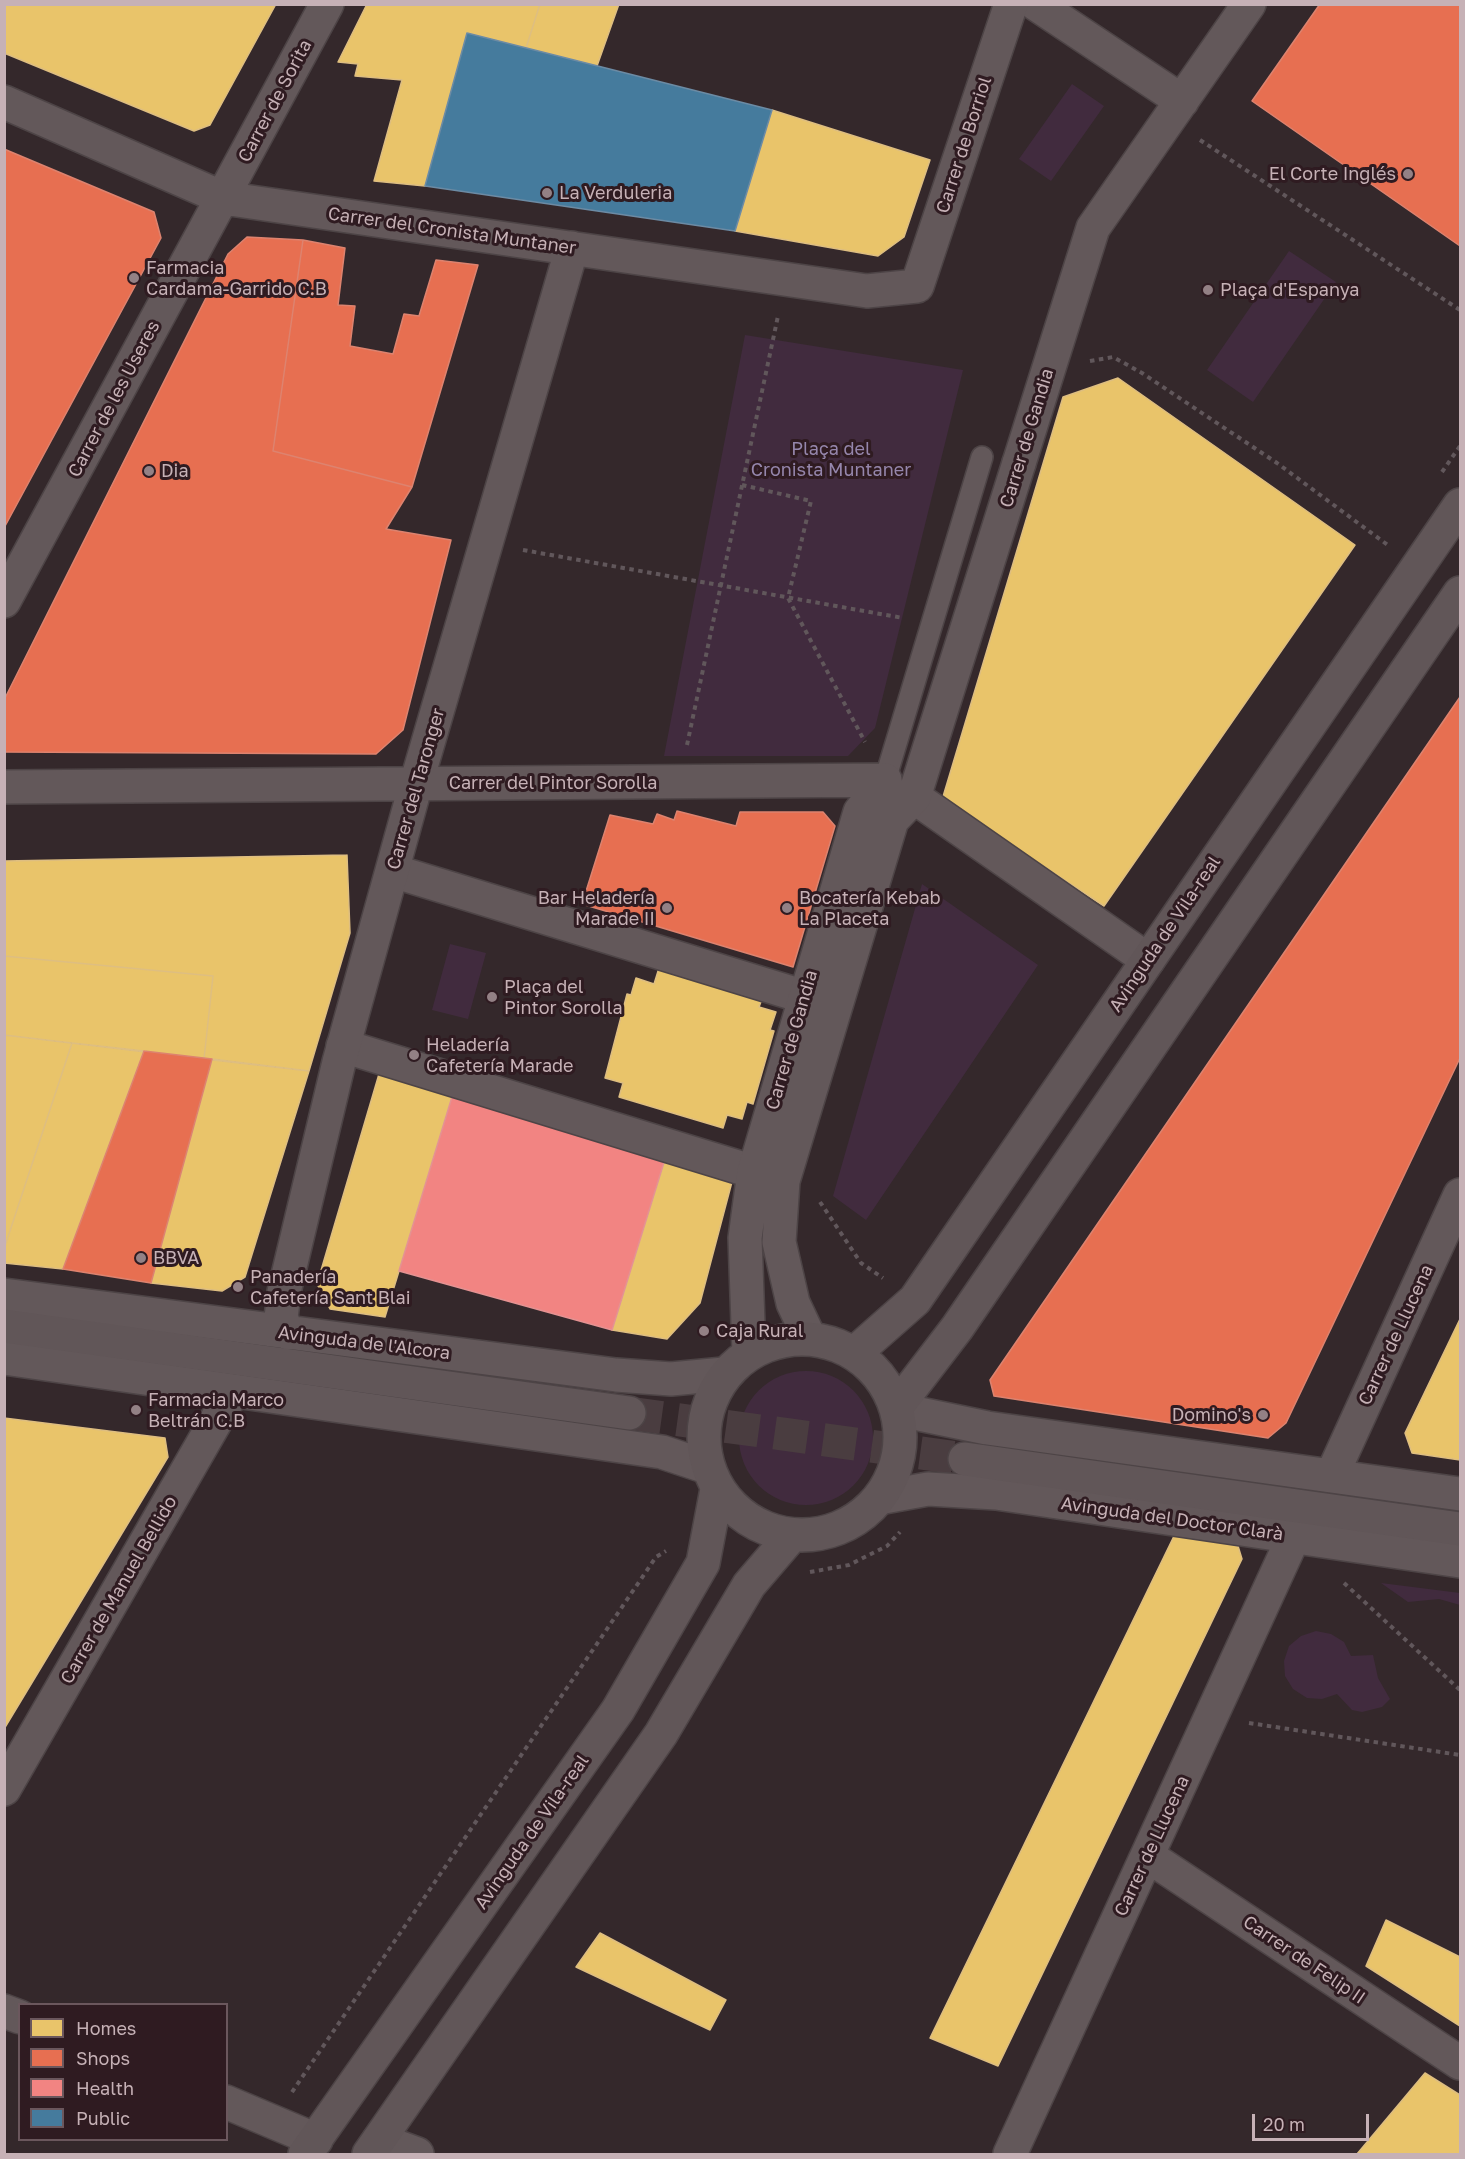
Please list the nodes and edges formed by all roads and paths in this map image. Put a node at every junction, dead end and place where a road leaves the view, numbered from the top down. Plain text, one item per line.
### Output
1 (327, 4) edge
2 (1011, 4) edge
3 (1036, 4) edge
4 (1249, 4) edge
5 (4, 102) edge
6 (1175, 110) junction
7 (223, 198) junction
8 (572, 248) junction
9 (786, 280) junction
10 (917, 286) joint
11 (1461, 310) edge
12 (1049, 367) junction
13 (1461, 446) edge
14 (982, 457) dead end
15 (1441, 473) dead end
16 (742, 485) junction
17 (1461, 505) edge
18 (1395, 538) dead end
19 (487, 543) junction
20 (721, 585) junction
21 (1461, 593) edge
22 (788, 598) junction
23 (4, 601) edge
24 (911, 619) dead end
25 (885, 780) junction
26 (679, 782) junction
27 (416, 784) junction
28 (4, 787) edge
29 (914, 797) junction
30 (892, 820) junction
31 (393, 871) junction
32 (1148, 960) junction
33 (805, 997) junction
34 (343, 1046) junction
35 (768, 1176) junction
36 (1461, 1195) edge
37 (4, 1295) edge
38 (915, 1299) junction
39 (4, 1326) edge
40 (288, 1334) junction
41 (809, 1337) junction
42 (856, 1352) junction
43 (748, 1353) junction
44 (4, 1358) edge
45 (724, 1374) junction
46 (233, 1391) junction
47 (899, 1408) junction
48 (630, 1413) tunnel mouth
49 (965, 1459) tunnel mouth
50 (1332, 1475) junction
51 (712, 1478) junction
52 (1461, 1494) edge
53 (884, 1497) junction
54 (1461, 1529) edge
55 (791, 1536) junction
56 (1294, 1536) junction
57 (1461, 1561) edge
58 (1339, 1578) dead end
59 (1461, 1690) edge
60 (1245, 1722) dead end
61 (1461, 1755) edge
62 (4, 1789) edge
63 (1148, 1856) junction
64 (1461, 2063) edge
65 (228, 2104) edge
66 (310, 2147) edge
67 (374, 2147) edge
68 (417, 2154) edge
69 (1010, 2154) edge

1 - 7 street, Carrer de Sorita
2 - 10 street, Carrer de Borriol
3 - 6 street
4 - 6 street, Carrer de Gandia
5 - 7 street, Carrer del Cronista Muntaner
6 - 11 path
6 - 12 street, Carrer de Gandia
7 - 8 street, Carrer del Cronista Muntaner
7 - 23 street, Carrer de les Useres
8 - 9 street, Carrer del Cronista Muntaner
8 - 19 street, Carrer del Taronger
9 - 10 street, Carrer del Cronista Muntaner
9 - 16 path
12 - 18 path
12 - 29 street, Carrer de Gandia
13 - 15 path
14 - 25 lane
16 - 20 path
16 - 22 path
17 - 32 main road, Avinguda de Vila-real
19 - 20 path
19 - 27 street, Carrer del Taronger
20 - 22 path
20 - 26 path
21 - 47 main road
22 - 24 path
22 - 25 path
25 - 26 street, Carrer del Pintor Sorolla
25 - 30 street, Carrer de Gandia
25 - 33 street, Carrer de Gandia
26 - 27 street, Carrer del Pintor Sorolla
27 - 28 street, Carrer del Pintor Sorolla
27 - 31 street, Carrer del Taronger
29 - 30 street, Carrer de Gandia
29 - 32 street
30 - 35 street, Carrer de Gandia
31 - 33 street
31 - 34 street, Carrer del Taronger
32 - 38 main road, Avinguda de Vila-real
33 - 35 street, Carrer de Gandia
34 - 35 street
34 - 40 street, Carrer del Taronger
35 - 38 path
35 - 41 street, Carrer de Gandia
35 - 43 street, Carrer de Gandia
36 - 50 street, Carrer de Llucena
37 - 40 street, Avinguda de l'Alcora
38 - 42 main road, Avinguda de Vila-real
39 - 48 main road, Avinguda de l'Alcora
40 - 45 street, Avinguda de l'Alcora
41 - 42 main road
41 - 43 main road
42 - 47 main road
43 - 45 main road
44 - 46 street
45 - 51 main road
46 - 51 street
46 - 62 street, Carrer de Manuel Bellido
47 - 50 street
47 - 53 main road
49 - 54 main road, Avinguda del Doctor Clarà
50 - 52 street
51 - 55 main road
51 - 66 main road, Avinguda de Vila-real
53 - 55 main road
53 - 56 street, Avinguda del Doctor Clarà
55 - 67 main road
56 - 57 street, Avinguda del Doctor Clarà
56 - 63 street, Carrer de Llucena
58 - 59 path
60 - 61 path
63 - 64 street, Carrer de Felip II
63 - 69 street, Carrer de Llucena
65 - 66 street
67 - 68 street

